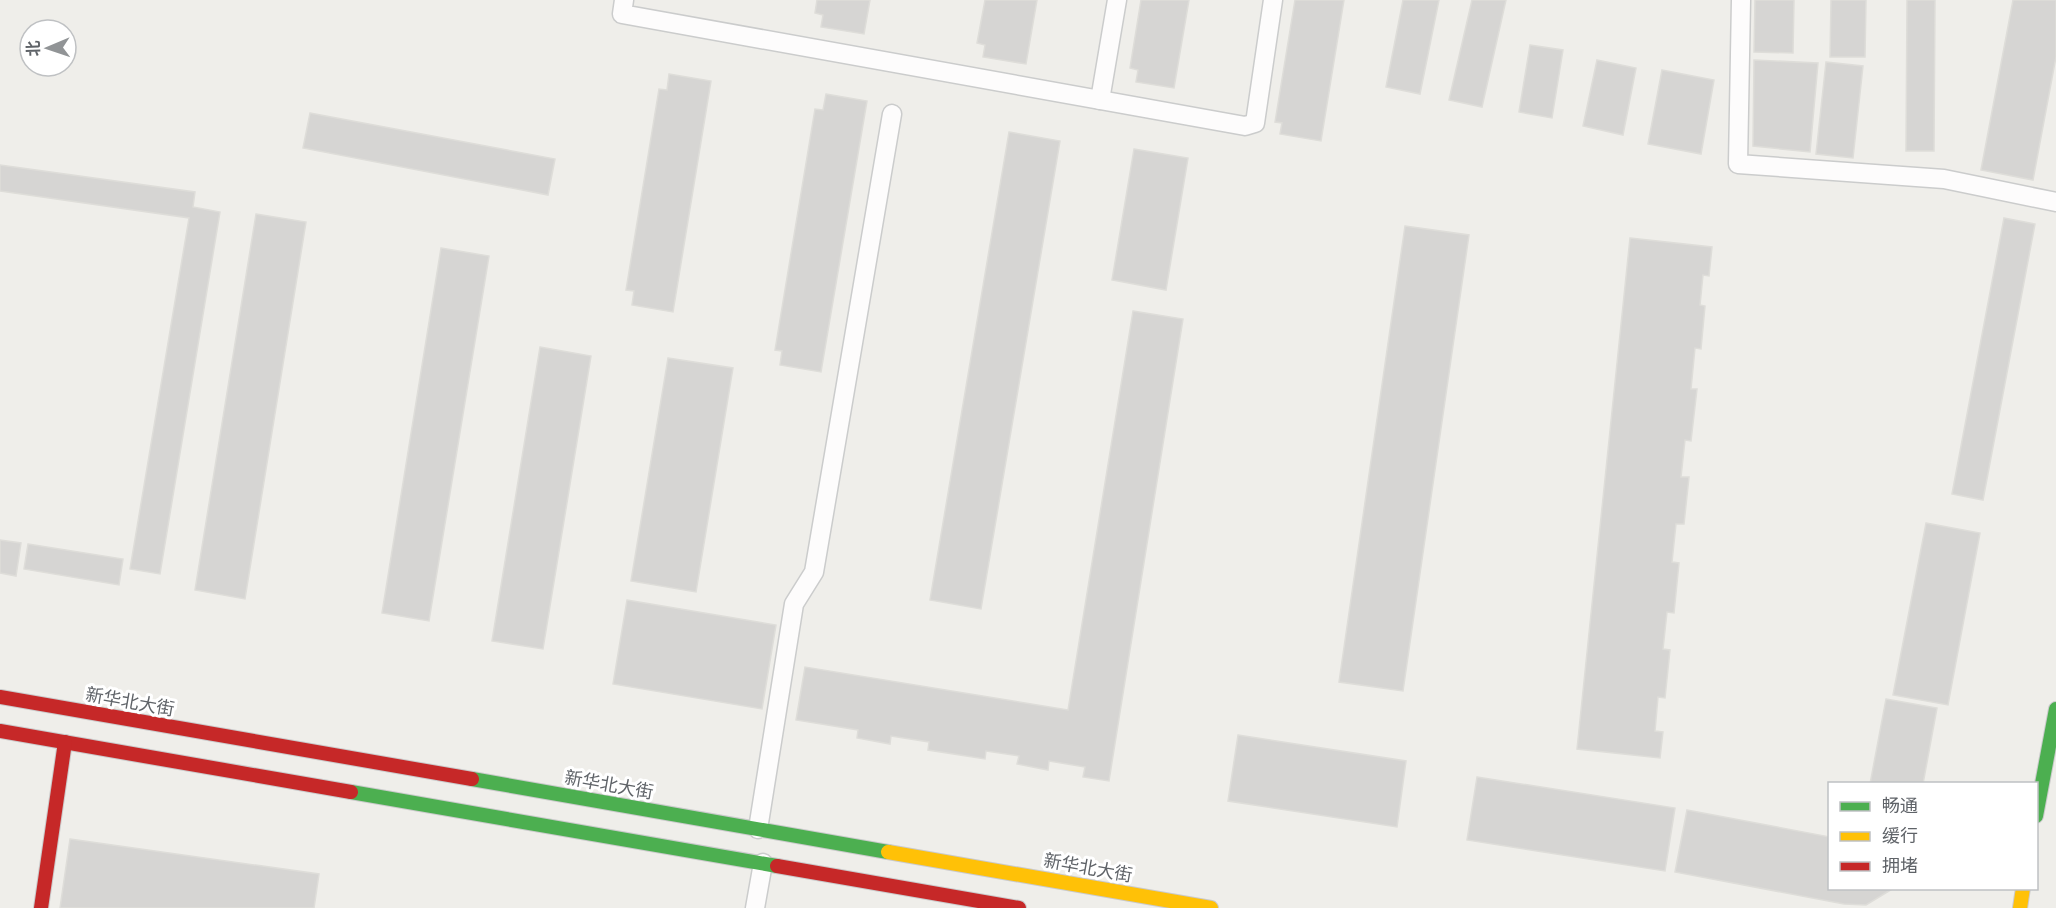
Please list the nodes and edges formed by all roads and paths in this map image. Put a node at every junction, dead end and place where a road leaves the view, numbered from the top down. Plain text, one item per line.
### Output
1 (624, 0) edge
2 (1117, 0) edge
3 (1273, 0) edge
4 (1741, 0) edge
5 (1100, 100) junction
6 (892, 114) dead end
7 (2056, 202) edge
8 (0, 697) edge
9 (2056, 709) edge
10 (0, 731) edge
11 (65, 742) junction
12 (2038, 810) edge
13 (758, 829) junction
14 (763, 863) junction
15 (2023, 890) edge
16 (41, 908) edge
17 (755, 908) edge
18 (1019, 908) edge
19 (1211, 908) edge
20 (2020, 908) edge

1 - 5 lane
2 - 5 lane
3 - 5 lane
4 - 7 lane
6 - 13 lane
8 - 13 main road, 新华北大街
9 - 12 main road
10 - 11 main road
11 - 14 main road
11 - 16 main road
13 - 19 main road, 新华北大街
14 - 17 lane
14 - 18 main road
15 - 20 main road

